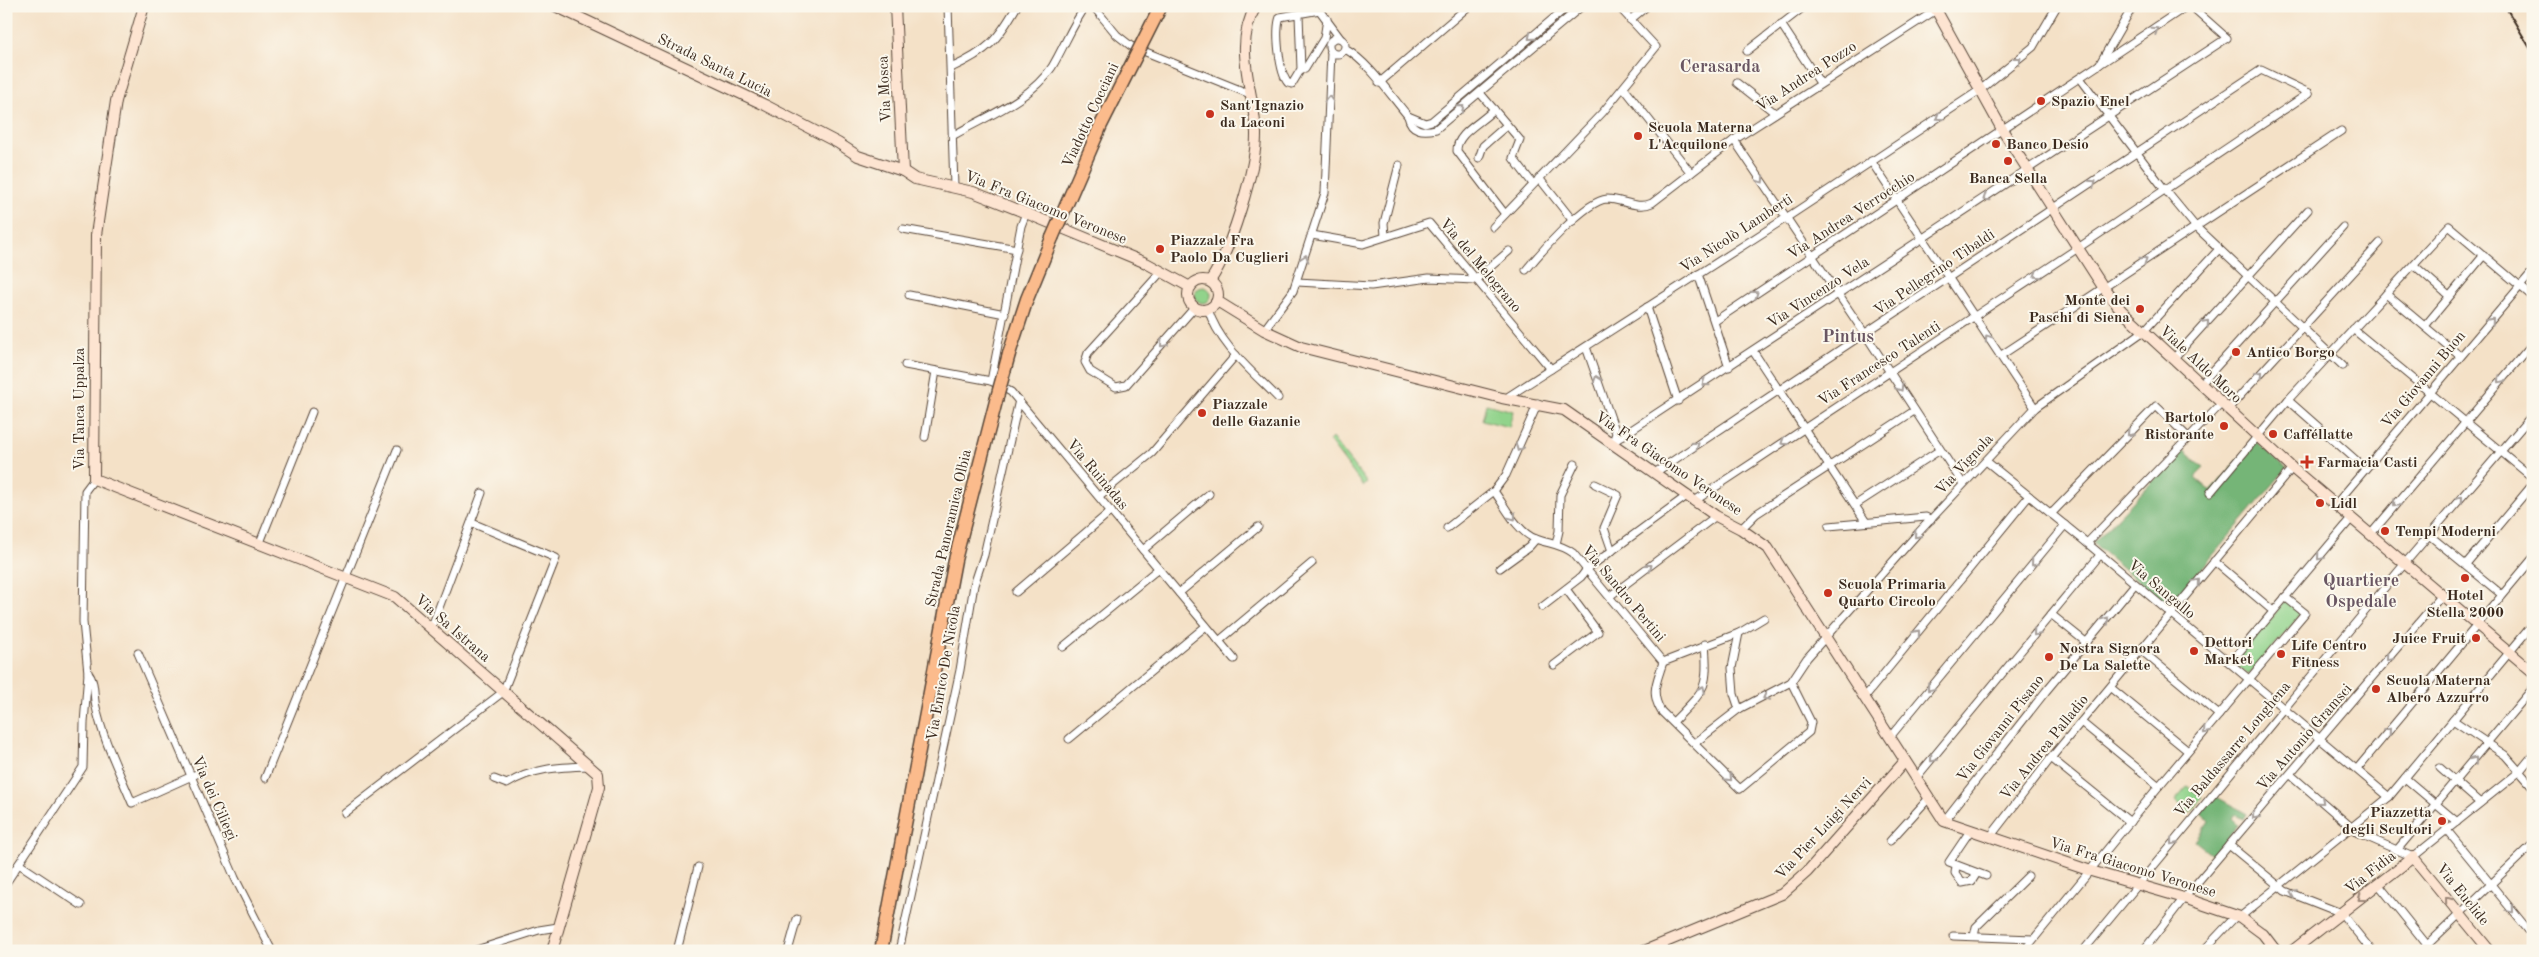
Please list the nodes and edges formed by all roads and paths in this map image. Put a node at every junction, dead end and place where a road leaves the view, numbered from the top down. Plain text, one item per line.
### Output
1 (144, 6) edge
2 (555, 6) edge
3 (896, 6) edge
4 (948, 6) edge
5 (1017, 6) edge
6 (1086, 6) edge
7 (1092, 6) edge
8 (1161, 6) edge
9 (1256, 6) edge
10 (1469, 6) edge
11 (1568, 6) edge
12 (1582, 6) edge
13 (1618, 6) edge
14 (1647, 6) edge
15 (1804, 6) edge
16 (2057, 6) edge
17 (2133, 6) edge
18 (2187, 6) edge
19 (2192, 6) edge
20 (1319, 8) edge
21 (1935, 8) edge
22 (2200, 9) edge
23 (1299, 15) junction
24 (1327, 19) junction
25 (1630, 20) junction
26 (1781, 24) junction
27 (1340, 38) junction
28 (2114, 39) junction
29 (1327, 41) junction
30 (1345, 49) junction
31 (2124, 50) junction
32 (1747, 51) dead end
33 (1331, 52) junction
34 (2099, 66) junction
35 (951, 68) junction
36 (1305, 69) dead end
37 (2080, 78) junction
38 (1379, 82) junction
39 (1737, 83) dead end
40 (1820, 83) junction
41 (1624, 88) junction
42 (1980, 90) junction
43 (1480, 93) junction
44 (2309, 93) joint
45 (1250, 94) junction
46 (1494, 109) junction
47 (1774, 113) junction
48 (1408, 116) junction
49 (2109, 118) junction
50 (1507, 125) junction
51 (2002, 131) junction
52 (2341, 131) dead end
53 (954, 135) junction
54 (1734, 140) junction
55 (2136, 154) junction
56 (858, 156) joint
57 (1479, 158) dead end
58 (1871, 161) junction
59 (1399, 165) dead end
60 (2027, 171) junction
61 (903, 172) junction
62 (1692, 173) junction
63 (1539, 178) junction
64 (1533, 184) junction
65 (954, 186) junction
66 (2165, 191) junction
67 (1898, 201) junction
68 (1014, 208) junction
69 (2052, 210) junction
70 (2308, 210) dead end
71 (1505, 214) junction
72 (1031, 215) junction
73 (1786, 218) junction
74 (1573, 221) junction
75 (1021, 226) junction
76 (2195, 226) junction
77 (1493, 227) dead end
78 (2343, 228) dead end
79 (903, 229) dead end
80 (1312, 235) junction
81 (1385, 236) junction
82 (1052, 238) joint
83 (1923, 239) junction
84 (2380, 242) dead end
85 (2078, 248) junction
86 (2219, 249) junction
87 (1018, 250) junction
88 (1510, 251) dead end
89 (2484, 255) junction
90 (1812, 256) junction
91 (2414, 265) junction
92 (1526, 270) dead end
93 (1162, 271) junction
94 (2533, 271) edge
95 (1698, 274) junction
96 (2248, 277) junction
97 (1948, 278) junction
98 (1475, 280) junction
99 (1210, 281) junction
100 (1297, 282) junction
101 (1190, 286) junction
102 (2103, 287) junction
103 (2520, 287) junction
104 (2386, 294) junction
105 (909, 295) dead end
106 (1838, 295) junction
107 (2450, 296) junction
108 (2533, 297) edge
109 (1217, 301) junction
110 (2276, 302) junction
111 (1195, 307) junction
112 (1647, 308) junction
113 (1208, 309) junction
114 (1005, 314) junction
115 (1974, 317) junction
116 (1714, 321) junction
117 (2425, 326) junction
118 (2302, 327) junction
119 (2353, 329) junction
120 (1264, 330) junction
121 (2144, 331) junction
122 (1865, 334) junction
123 (2533, 343) edge
124 (1586, 347) junction
125 (1754, 351) junction
126 (2331, 354) junction
127 (1236, 355) junction
128 (2000, 356) junction
129 (2460, 356) junction
130 (2173, 359) junction
131 (905, 365) dead end
132 (2343, 366) dead end
133 (1729, 367) junction
134 (1551, 369) junction
135 (936, 371) junction
136 (1890, 372) junction
137 (991, 381) junction
138 (2200, 385) junction
139 (1779, 389) junction
140 (2430, 392) junction
141 (1278, 398) dead end
142 (1509, 399) junction
143 (1018, 400) junction
144 (2288, 400) junction
145 (1678, 401) junction
146 (1538, 403) junction
147 (2224, 407) junction
148 (2035, 408) junction
149 (1914, 411) junction
150 (312, 412) dead end
151 (2533, 414) edge
152 (2465, 422) junction
153 (1804, 428) junction
154 (2256, 436) junction
155 (925, 437) dead end
156 (1617, 437) junction
157 (2188, 438) junction
158 (397, 450) dead end
159 (1940, 450) junction
160 (2501, 451) junction
161 (1986, 461) junction
162 (1575, 464) dead end
163 (1830, 467) junction
164 (2292, 468) junction
165 (2365, 468) junction
166 (1656, 472) junction
167 (2533, 478) edge
168 (94, 479) junction
169 (1595, 484) dead end
170 (1963, 484) junction
171 (2533, 484) edge
172 (1494, 491) junction
173 (482, 493) dead end
174 (2210, 493) dead end
175 (1209, 494) dead end
176 (1099, 496) junction
177 (2029, 496) junction
178 (1692, 498) junction
179 (1855, 505) junction
180 (2335, 505) junction
181 (1112, 511) junction
182 (2051, 514) junction
183 (1716, 516) junction
184 (2351, 519) junction
185 (1931, 520) junction
186 (1866, 522) junction
187 (472, 523) junction
188 (1829, 526) dead end
189 (2064, 526) junction
190 (1258, 527) dead end
191 (1447, 528) dead end
192 (1741, 529) junction
193 (2370, 535) junction
194 (2429, 535) junction
195 (1536, 539) junction
196 (2087, 543) junction
197 (1556, 544) junction
198 (259, 545) junction
199 (1142, 550) junction
200 (1612, 551) junction
201 (2100, 555) junction
202 (2533, 558) edge
203 (2214, 561) junction
204 (2406, 562) junction
205 (1312, 563) dead end
206 (2466, 564) junction
207 (1500, 568) dead end
208 (1158, 569) junction
209 (1587, 569) junction
210 (345, 579) junction
211 (2135, 584) junction
212 (1566, 589) junction
213 (1016, 592) dead end
214 (1178, 593) junction
215 (2443, 594) junction
216 (2501, 594) junction
217 (1610, 596) junction
218 (2285, 597) junction
219 (1542, 607) dead end
220 (2273, 611) junction
221 (2171, 614) junction
222 (2052, 615) junction
223 (1764, 618) dead end
224 (2478, 623) junction
225 (2533, 624) edge
226 (1206, 626) junction
227 (431, 629) junction
228 (1739, 633) junction
229 (1824, 639) junction
230 (1218, 641) junction
231 (2087, 643) junction
232 (1705, 644) junction
233 (1063, 647) dead end
234 (2142, 651) junction
235 (2510, 651) junction
236 (138, 653) dead end
237 (1234, 659) dead end
238 (1663, 662) junction
239 (2230, 663) junction
240 (1554, 665) dead end
241 (2533, 672) edge
242 (88, 673) junction
243 (2248, 680) junction
244 (1791, 682) junction
245 (2110, 688) junction
246 (2533, 688) edge
247 (503, 692) junction
248 (1864, 698) junction
249 (1739, 709) junction
250 (2284, 709) junction
251 (2219, 715) junction
252 (2453, 720) junction
253 (1673, 722) junction
254 (2081, 722) junction
255 (1890, 737) junction
256 (1069, 739) dead end
257 (2321, 740) junction
258 (1695, 743) junction
259 (2487, 744) junction
260 (2188, 751) junction
261 (2533, 755) edge
262 (2051, 758) junction
263 (1905, 761) junction
264 (589, 766) junction
265 (2440, 768) dead end
266 (2357, 769) junction
267 (201, 772) dead end
268 (2518, 772) junction
269 (2291, 775) junction
270 (190, 777) junction
271 (265, 778) dead end
272 (1916, 778) junction
273 (2405, 778) junction
274 (494, 780) dead end
275 (2456, 782) junction
276 (2159, 786) junction
277 (2533, 786) edge
278 (2389, 797) junction
279 (1929, 798) junction
280 (2480, 803) junction
281 (2437, 804) junction
282 (345, 813) dead end
283 (1944, 821) junction
284 (2130, 822) junction
285 (2457, 822) junction
286 (2350, 827) junction
287 (2446, 830) junction
288 (1970, 831) junction
289 (1990, 837) junction
290 (1890, 841) dead end
291 (2533, 844) edge
292 (2229, 845) junction
293 (2397, 850) junction
294 (2413, 857) junction
295 (19, 864) junction
296 (1956, 866) junction
297 (698, 867) dead end
298 (2091, 871) junction
299 (1977, 873) junction
300 (1986, 876) dead end
301 (2028, 876) dead end
302 (6, 882) edge
303 (2136, 884) junction
304 (2490, 884) junction
305 (2279, 885) junction
306 (2378, 885) junction
307 (2184, 898) junction
308 (81, 905) dead end
309 (2341, 913) junction
310 (2460, 914) junction
311 (2238, 916) junction
312 (797, 919) dead end
313 (558, 927) junction
314 (1954, 936) dead end
315 (1974, 936) junction
316 (2533, 936) edge
317 (2032, 941) junction
318 (2430, 948) edge
319 (272, 950) edge
320 (263, 951) edge
321 (473, 951) edge
322 (552, 951) edge
323 (677, 951) edge
324 (788, 951) edge
325 (881, 951) edge
326 (899, 951) edge
327 (1644, 951) edge
328 (2024, 951) edge
329 (2083, 951) edge
330 (2143, 951) edge
331 (2203, 951) edge
332 (2276, 951) edge
333 (2292, 951) edge
334 (2372, 951) edge
335 (2421, 951) edge
336 (2490, 951) edge

1 - 168 street, Via Tanca Uppalza
2 - 56 street, Strada Santa Lucia
3 - 61 street, Via Mosca
4 - 35 street
5 - 35 street
6 - 53 street
7 - 45 street
8 - 82 highway, Viadotto Cocciani, bridge
9 - 45 street
10 - 38 street
11 -> 48 street
12 - 43 street
13 - 25 street
14 - 25 street
15 - 26 street
42 -> 16 street, Via Nicolò Lamberti
17 - 28 street
31 -> 18 street, Via Andrea Verrocchio
19 - 22 street
20 - 23 street
20 - 24 street
21 - 40 street, Via Andrea Pozzo
21 - 42 street, Viale Aldo Moro
22 - 49 street, Via Vincenzo Vela
23 - 23 street
24 - 27 street
24 - 29 street
25 - 41 street
26 - 32 street
26 - 40 street
27 - 29 street
27 - 30 street
28 - 31 street
28 - 34 street
29 - 33 street
29 - 36 street
30 - 33 street
30 - 38 street
31 - 34 street, Via Andrea Verrocchio
80 -> 33 street
34 - 37 street, Via Andrea Verrocchio
35 - 53 street
37 - 49 street
37 - 51 street, Via Andrea Verrocchio
38 - 48 street
39 - 47 street
40 - 47 street, Via Andrea Pozzo
41 - 62 street
41 - 63 street
42 - 51 street, Viale Aldo Moro
42 -> 58 street, Via Nicolò Lamberti
43 - 46 street
48 -> 43 street
44 - 55 street, Via Pellegrino Tibaldi
44 - 66 street, Via Francesco Talenti
45 - 99 street
46 - 50 street
46 - 71 street
47 - 54 street, Via Andrea Pozzo
49 - 55 street
49 - 60 street, Via Vincenzo Vela
50 - 57 street
50 - 64 street
51 - 60 street, Viale Aldo Moro
51 - 67 street, Via Andrea Verrocchio
52 - 76 street
53 - 65 street
54 - 62 street, Via Andrea Pozzo
54 -> 73 street
55 - 66 street
69 -> 55 street, Via Pellegrino Tibaldi
56 - 61 street, Via Fra Giacomo Veronese
58 - 67 street
58 - 73 street, Via Nicolò Lamberti
59 - 81 street
60 - 69 street, Viale Aldo Moro
60 -> 83 street, Via Vincenzo Vela
61 - 65 street, Via Fra Giacomo Veronese
62 - 74 street, Via Andrea Pozzo
63 - 64 street
63 - 74 street
64 - 71 street
65 - 68 street, Via Fra Giacomo Veronese
66 - 76 street
66 - 85 street, Via Francesco Talenti
67 - 83 street
67 - 90 street, Via Andrea Verrocchio
68 - 72 street, Via Fra Giacomo Veronese
68 - 75 street
69 - 85 street, Viale Aldo Moro
69 - 97 street, Via Pellegrino Tibaldi
70 - 96 street
71 - 77 street
72 - 75 street
72 - 75 street
72 - 93 street, Via Fra Giacomo Veronese
73 - 90 street
73 - 95 street, Via Nicolò Lamberti
74 - 92 street, Via Andrea Pozzo
75 - 87 street
76 - 86 street
102 -> 76 street
78 - 110 street
79 - 87 street
80 - 81 street, Via del Melograno
100 -> 80 street
81 - 98 street, Via del Melograno
82 - 325 highway, Strada Panoramica Olbia, bridge
83 - 97 street
83 - 106 street, Via Vincenzo Vela
84 - 118 street
85 - 102 street, Viale Aldo Moro
85 -> 115 street, Via Francesco Talenti
86 - 96 street
86 - 121 street, Via Vignola
87 - 114 street
88 - 98 street
89 - 91 street
89 - 103 street
89 - 107 street
90 - 106 street
116 -> 90 street, Via Andrea Verrocchio
91 - 104 street
91 - 107 street
93 - 101 street, Via Fra Giacomo Veronese
111 -> 93 street
94 - 103 street, Via Giovanni Buon
95 - 112 street, Via Nicolò Lamberti
95 - 116 street
96 - 110 street
130 -> 96 street
97 - 115 street
97 - 122 street, Via Pellegrino Tibaldi
98 - 100 street
98 - 134 street, Via del Melograno
99 - 101 street
99 - 109 street
100 - 120 street
101 - 111 street
102 - 121 street, Viale Aldo Moro
102 - 128 street
103 - 108 street
129 -> 103 street, Via Giovanni Buon
104 - 117 street
104 - 119 street
105 - 114 street
106 - 122 street
106 - 125 street, Via Vincenzo Vela
107 - 117 street
109 - 113 street
109 - 120 street, Via Fra Giacomo Veronese
110 - 118 street
110 - 138 street
111 - 113 street
112 - 124 street, Via Nicolò Lamberti
112 - 145 street
113 - 127 street
114 - 137 street
128 -> 115 street
115 - 136 street, Via Francesco Talenti
116 - 133 street
117 - 129 street
118 - 126 street
147 -> 118 street
119 - 126 street
119 - 140 street
120 - 142 street, Via Fra Giacomo Veronese
121 - 130 street, Viale Aldo Moro
121 - 148 street, Via Vignola
122 - 136 street
122 - 139 street, Via Pellegrino Tibaldi
123 -> 152 street
124 - 134 street, Via Nicolò Lamberti
156 -> 124 street
125 - 133 street, Via Vincenzo Vela
125 - 139 street
126 - 132 street
126 - 144 street
127 - 141 street
127 - 176 street
128 - 148 street
129 - 140 street, Via Giovanni Buon
130 - 138 street, Viale Aldo Moro
131 - 135 street, Via Ruinadas
133 -> 145 street, Via Vincenzo Vela
134 - 142 street, Via Nicolò Lamberti
135 - 137 street, Via Ruinadas
135 - 155 street
136 -> 149 street
136 - 153 street, Via Francesco Talenti
137 - 143 street, Via Ruinadas
138 - 147 street, Viale Aldo Moro
139 - 153 street
166 -> 139 street, Via Pellegrino Tibaldi
140 - 152 street
140 - 165 street, Via Giovanni Buon
142 - 146 street, Via Fra Giacomo Veronese
143 - 176 street, Via Ruinadas
143 - 326 street, Via Enrico De Nicola
144 - 154 street
144 - 165 street
145 - 156 street, Via Vincenzo Vela
146 - 156 street, Via Fra Giacomo Veronese
146 -> 172 street
147 - 154 street, Viale Aldo Moro
147 - 157 street
148 - 161 street, Via Vignola
149 - 159 street
149 - 163 street
150 - 198 street
151 - 160 street, Via Baldassarre Longhena
152 - 160 street
152 -> 193 street
153 - 163 street
153 -> 178 street, Via Francesco Talenti
154 - 164 street, Viale Aldo Moro
154 - 174 street
156 - 166 street, Via Fra Giacomo Veronese
157 -> 182 street
157 - 196 street
158 - 210 street
159 - 170 street
159 - 179 street
160 - 167 street
194 -> 160 street, Via Baldassarre Longhena
161 - 170 street, Via Vignola
161 - 177 street, Via Sangallo
162 - 197 street
163 - 179 street
163 - 192 street
164 - 180 street, Viale Aldo Moro
164 - 203 street, Via Andrea Palladio
165 - 180 street, Via Giovanni Buon
166 - 178 street, Via Fra Giacomo Veronese
168 - 198 street, Via Sa Istrana
168 - 242 street, Via Tanca Uppalza
169 - 200 street
170 - 185 street, Via Vignola
171 - 206 street
172 - 191 street
172 -> 195 street, Via Sandro Pertini
173 - 187 street
175 - 199 street
176 - 181 street, Via Ruinadas
177 - 182 street, Via Sangallo
248 -> 177 street
178 - 183 street, Via Fra Giacomo Veronese
178 - 200 street, Via Francesco Talenti
179 - 186 street
180 - 184 street, Viale Aldo Moro
181 - 199 street, Via Ruinadas
181 - 213 street
182 - 189 street, Via Sangallo
183 - 192 street, Via Fra Giacomo Veronese
217 -> 183 street
184 - 193 street, Viale Aldo Moro
184 -> 218 street
185 - 186 street
185 -> 229 street, Via Vignola
186 - 188 street
187 - 227 street
187 - 247 street
189 - 196 street, Via Sangallo
189 -> 255 street
190 - 214 street
192 - 229 street, Via Fra Giacomo Veronese
193 - 204 street, Viale Aldo Moro
194 - 204 street, Via Baldassarre Longhena
194 - 206 street
195 - 197 street, Via Sandro Pertini
195 - 207 street
196 - 201 street, Via Sangallo
197 - 209 street, Via Sandro Pertini
198 - 210 street, Via Sa Istrana
199 - 208 street, Via Ruinadas
200 - 209 street, Via Francesco Talenti
201 - 211 street, Via Sangallo
201 - 222 street
202 - 216 street
203 - 220 street
221 -> 203 street, Via Andrea Palladio
204 - 215 street, Viale Aldo Moro
204 - 250 street, Via Baldassarre Longhena
205 - 230 street
206 - 216 street
208 - 214 street, Via Ruinadas
208 - 233 street
209 - 212 street, Via Francesco Talenti
209 - 217 street, Via Sandro Pertini
210 - 227 street, Via Sa Istrana
210 - 271 street
211 - 221 street, Via Sangallo
231 -> 211 street, Via Giovanni Pisano
212 - 219 street, Via Francesco Talenti
212 - 240 street
214 - 226 street, Via Ruinadas
215 - 224 street, Viale Aldo Moro
215 -> 257 street, Via Antonio Gramsci
216 - 224 street
217 - 238 street, Via Sandro Pertini
218 - 220 street
218 - 243 street
220 - 239 street
221 - 234 street, Via Andrea Palladio
221 - 239 street, Via Sangallo
222 - 231 street
222 -> 272 street
223 - 228 street
224 - 235 street, Viale Aldo Moro
266 -> 224 street
225 - 235 street
226 - 230 street, Via Ruinadas
226 - 256 street
227 - 247 street, Via Sa Istrana
228 - 232 street
228 - 249 street
229 - 244 street, Via Vignola
229 - 248 street, Via Fra Giacomo Veronese
230 - 237 street, Via Ruinadas
231 - 283 street, Via Giovanni Pisano
232 - 238 street
253 -> 232 street
234 - 245 street, Via Andrea Palladio
234 - 251 street
235 - 241 street, Viale Aldo Moro
235 - 252 street
236 - 270 street, Via dei Ciliegi
238 - 253 street, Via Sandro Pertini
239 - 243 street, Via Sangallo
242 - 270 street, Via Tanca Uppalza
242 - 295 street
243 - 250 street, Via Sangallo
243 - 251 street
244 -> 249 street
258 -> 244 street, Via Sandro Pertini
245 - 254 street, Via Andrea Palladio
245 - 260 street
246 - 259 street
247 - 264 street, Via Sa Istrana
247 - 282 street
248 - 255 street, Via Fra Giacomo Veronese
249 - 258 street
250 - 257 street, Via Sangallo
250 -> 303 street, Via Baldassarre Longhena
251 -> 260 street
252 - 259 street
252 - 273 street
253 - 258 street, Via Sandro Pertini
254 - 262 street, Via Andrea Palladio
254 - 276 street
255 - 263 street, Via Fra Giacomo Veronese
257 - 266 street, Via Sangallo
257 - 269 street, Via Antonio Gramsci
259 - 268 street
275 -> 259 street
260 - 276 street
261 - 268 street, Via Fidia
262 - 284 street
262 - 289 street, Via Andrea Palladio
263 - 272 street, Via Fra Giacomo Veronese
263 - 327 street, Via Pier Luigi Nervi
264 - 274 street
264 - 313 street, Via Sa Istrana
265 - 275 street
266 - 278 street, Via Sangallo
267 - 270 street
268 - 277 street
268 - 280 street, Via Fidia
269 -> 286 street
269 -> 292 street, Via Antonio Gramsci
270 - 319 street, Via dei Ciliegi
272 - 279 street, Via Fra Giacomo Veronese
273 - 278 street
273 - 281 street
275 - 280 street
275 - 281 street
276 - 284 street
278 - 286 street
279 - 283 street, Via Fra Giacomo Veronese
279 - 290 street
280 - 285 street, Via Fidia
281 - 285 street
281 - 293 street
283 - 288 street, Via Fra Giacomo Veronese
284 - 298 street
285 - 287 street, Via Fidia
286 - 293 street
286 - 305 street
287 - 294 street, Via Fidia
287 - 304 street
288 - 289 street, Via Fra Giacomo Veronese
288 - 296 street
289 - 298 street, Via Fra Giacomo Veronese
291 - 304 street
292 - 305 street
292 - 307 street, Via Antonio Gramsci
293 - 294 street
294 - 306 street, Via Fidia
310 -> 294 street, Via Euclide
295 - 302 street
295 - 308 street
296 - 299 street
296 - 299 street
297 - 323 street
298 - 303 street, Via Fra Giacomo Veronese
298 - 317 street
299 - 300 street
301 - 315 street
303 - 307 street, Via Fra Giacomo Veronese
303 - 329 street, Via Baldassarre Longhena
304 - 310 street
304 -> 316 street
309 -> 305 street
305 - 311 street
306 -> 309 street, Via Fidia
306 - 318 street
307 - 311 street, Via Fra Giacomo Veronese
307 - 330 street, Via Antonio Gramsci
309 - 333 street, Via Fidia
309 - 334 street
310 - 318 street
310 - 336 street, Via Euclide
311 - 331 street
311 - 332 street, Via Fra Giacomo Veronese
312 - 324 street
313 - 321 street
313 - 322 street, Via Sa Istrana
314 - 315 street
315 - 317 street
317 - 328 street
318 - 335 street
319 - 320 street

